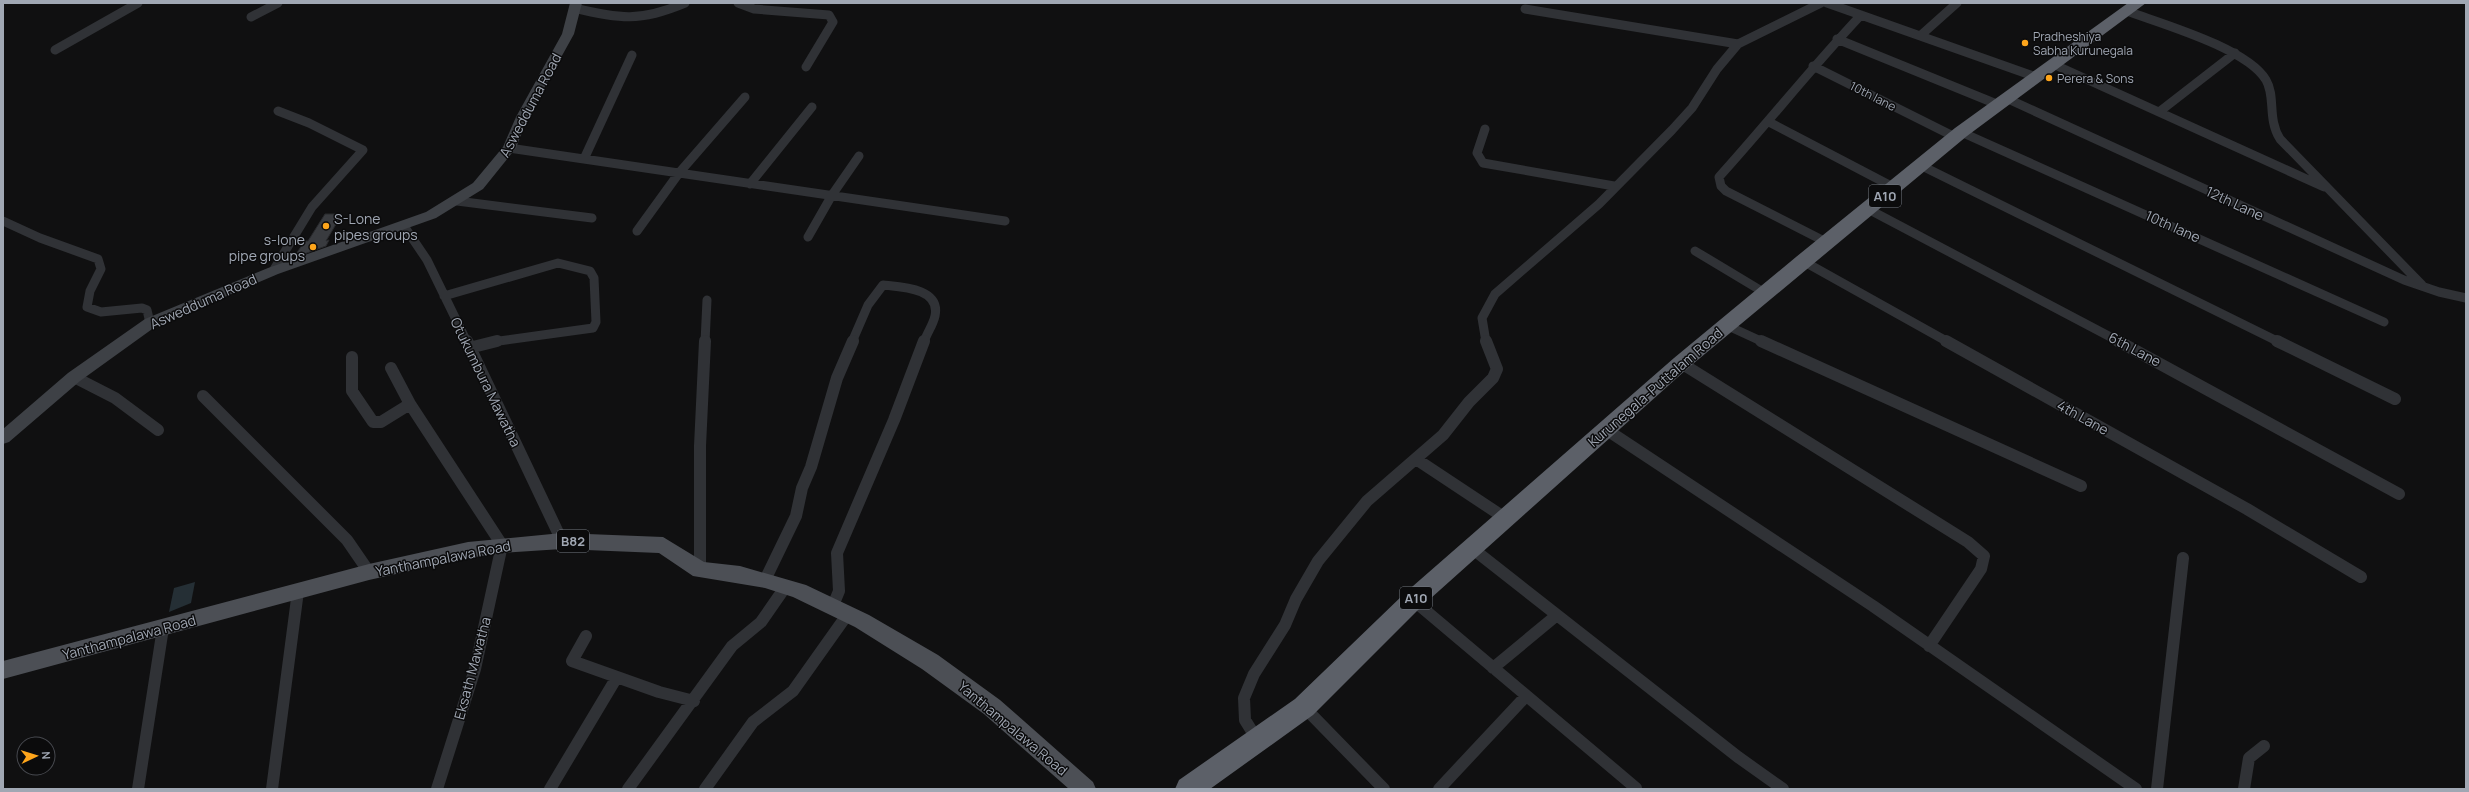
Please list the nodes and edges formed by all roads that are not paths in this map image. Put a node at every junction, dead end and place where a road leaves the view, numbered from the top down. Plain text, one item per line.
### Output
1 (138, 3) edge
2 (278, 3) edge
3 (685, 3) edge
4 (738, 3) edge
5 (1821, 3) edge
6 (1827, 3) edge
7 (1957, 3) edge
8 (575, 6) edge
9 (2133, 7) edge
10 (1526, 9) dead end
11 (1861, 15) junction
12 (252, 17) dead end
13 (1920, 36) junction
14 (1837, 39) junction
15 (1738, 44) junction
16 (55, 50) dead end
17 (2235, 53) junction
18 (632, 55) dead end
19 (2053, 64) junction
20 (1813, 66) junction
21 (806, 67) dead end
22 (2036, 76) junction
23 (745, 97) dead end
24 (2003, 102) junction
25 (812, 107) dead end
26 (278, 111) dead end
27 (2159, 112) junction
28 (1769, 122) junction
29 (1485, 129) dead end
30 (1958, 135) junction
31 (509, 148) junction
32 (858, 156) dead end
33 (584, 159) junction
34 (1922, 166) junction
35 (679, 172) junction
36 (750, 184) junction
37 (1614, 186) junction
38 (1895, 188) junction
39 (2330, 190) junction
40 (832, 195) junction
41 (457, 201) junction
42 (1868, 209) junction
43 (592, 218) dead end
44 (3, 221) edge
45 (1005, 221) dead end
46 (404, 226) junction
47 (637, 231) dead end
48 (808, 237) dead end
49 (1826, 242) junction
50 (1695, 251) dead end
51 (1803, 261) junction
52 (272, 271) junction
53 (2424, 286) junction
54 (1765, 293) junction
55 (444, 296) junction
56 (2466, 298) edge
57 (707, 300) dead end
58 (2384, 322) dead end
59 (150, 323) junction
60 (1726, 325) junction
61 (469, 348) junction
62 (352, 357) dead end
63 (1681, 363) junction
64 (391, 368) dead end
65 (74, 377) junction
66 (203, 396) dead end
67 (2395, 399) dead end
68 (410, 404) junction
69 (158, 430) dead end
70 (1607, 430) junction
71 (3, 438) edge
72 (1416, 459) junction
73 (2081, 486) dead end
74 (2400, 494) dead end
75 (1505, 518) junction
76 (562, 541) junction
77 (502, 545) junction
78 (1473, 549) junction
79 (2184, 558) dead end
80 (700, 570) junction
81 (369, 572) junction
82 (2361, 577) dead end
83 (765, 580) junction
84 (786, 586) junction
85 (298, 592) junction
86 (1413, 600) junction
87 (840, 611) junction
88 (1557, 615) junction
89 (164, 628) junction
90 (586, 636) dead end
91 (1929, 646) junction
92 (1493, 668) junction
93 (3, 670) edge
94 (617, 677) junction
95 (1526, 696) junction
96 (694, 701) junction
97 (1304, 707) junction
98 (1258, 741) junction
99 (2264, 746) dead end
100 (1636, 788) dead end
101 (138, 789) edge
102 (272, 789) edge
103 (438, 789) edge
104 (550, 789) edge
105 (628, 789) edge
106 (705, 789) edge
107 (1085, 789) edge
108 (1188, 789) edge
109 (1384, 789) edge
110 (1439, 789) edge
111 (1783, 789) edge
112 (2136, 789) edge
113 (2157, 789) edge
114 (2244, 789) edge

1 - 16 street
2 - 12 street
3 - 8 street
4 - 21 street
5 - 15 street
6 - 11 street
7 - 13 street
8 - 31 street, Aswedduma Road
9 - 17 street
9 - 19 highway, Kurunegala-Puttalam Road / A10
10 - 15 street
11 - 13 street
11 - 14 street
13 - 22 street
14 - 20 street
14 - 24 street, 12th Lane
15 - 37 street
17 - 27 street
17 - 39 street
18 - 33 street
19 - 22 highway, Kurunegala-Puttalam Road / A10
19 - 27 street
20 - 28 street
20 - 30 street, 10th lane
22 - 24 highway, Kurunegala-Puttalam Road / A10
23 - 35 street
24 - 30 highway, Kurunegala-Puttalam Road / A10
24 - 53 street, 12th Lane
25 - 36 street
26 - 52 street
27 - 39 street
28 - 38 street
28 - 49 street
29 - 37 street
30 - 34 highway, Kurunegala-Puttalam Road / A10
30 - 58 street, 10th lane
31 - 33 street
31 - 41 street, Aswedduma Road
32 - 40 street
33 - 35 street
34 - 38 highway, Kurunegala-Puttalam Road / A10
34 - 67 street
35 - 36 street
35 - 47 street
36 - 40 street
37 - 72 street
38 - 42 highway, Kurunegala-Puttalam Road / A10
39 - 53 street
40 - 45 street
40 - 48 street
41 - 43 street
41 - 46 street, Aswedduma Road
42 - 49 highway, Kurunegala-Puttalam Road / A10
42 - 74 street, 6th Lane
44 - 59 street
46 - 52 street, Aswedduma Road
46 - 55 street, Otukumbura Mawatha
49 - 51 highway, Kurunegala-Puttalam Road / A10
50 - 54 street
51 - 54 highway, Kurunegala-Puttalam Road / A10
51 - 82 street, 4th Lane
52 - 59 street, Aswedduma Road
53 - 56 street, 12th Lane
54 - 60 highway, Kurunegala-Puttalam Road / A10
55 - 61 street, Otukumbura Mawatha
55 - 61 street
57 - 80 street
59 - 65 street, Aswedduma Road
60 - 63 highway, Kurunegala-Puttalam Road / A10
60 - 73 street
61 - 76 street, Otukumbura Mawatha
62 - 68 street
63 - 70 highway, Kurunegala-Puttalam Road / A10
63 - 91 street
64 - 68 street
65 - 69 street
65 - 71 street, Aswedduma Road
66 - 81 street
68 - 77 street
70 - 75 highway, Kurunegala-Puttalam Road / A10
70 - 91 street
72 - 75 street
72 - 98 street
75 - 78 highway, Kurunegala-Puttalam Road / A10
76 - 77 main road, Yanthampalawa Road / B82
76 - 80 main road, Yanthampalawa Road / B82
77 - 81 main road, Yanthampalawa Road / B82
77 - 103 street, Eksath Mawatha
78 - 86 highway, Kurunegala-Puttalam Road / A10
78 - 88 street
79 - 113 street
80 - 83 main road, Yanthampalawa Road / B82
81 - 85 main road, Yanthampalawa Road / B82
83 - 84 main road, Yanthampalawa Road / B82
83 - 87 street
84 - 87 main road, Yanthampalawa Road / B82
84 - 96 street
85 - 89 main road, Yanthampalawa Road / B82
85 - 102 street
86 - 92 street
86 - 97 highway, Kurunegala-Puttalam Road / A10
87 - 106 street
87 - 107 main road, Yanthampalawa Road / B82
88 - 92 street
88 - 111 street
89 - 93 main road, Yanthampalawa Road / B82
89 - 101 street
90 - 94 street
91 - 112 street
92 - 95 street
94 - 96 street
94 - 104 street
95 - 100 street
95 - 110 street
96 - 105 street
97 - 98 highway, Kurunegala-Puttalam Road / A10
97 - 109 street
98 - 108 highway, Kurunegala-Puttalam Road / A10
99 - 114 street

